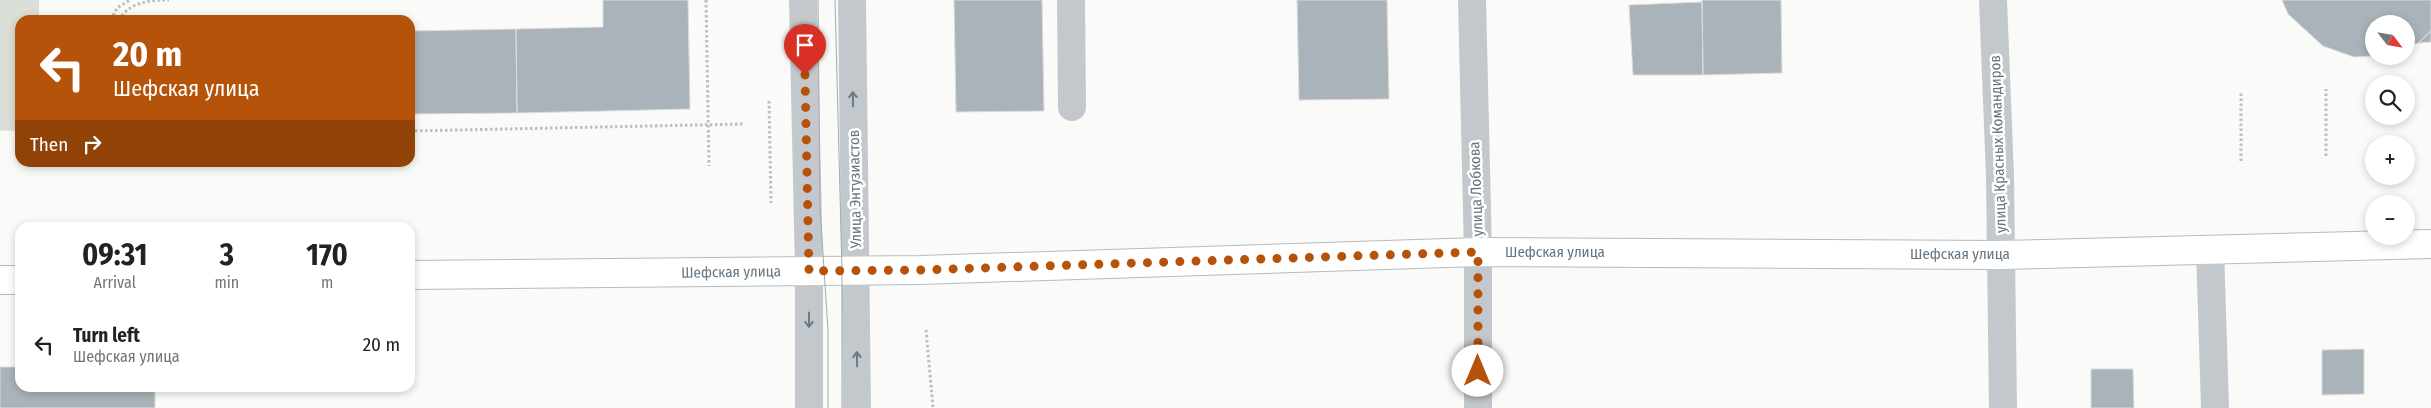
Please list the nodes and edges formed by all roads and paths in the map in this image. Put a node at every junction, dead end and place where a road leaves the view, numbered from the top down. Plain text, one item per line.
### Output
1 (130, 0) edge
2 (169, 0) edge
3 (706, 0) edge
4 (804, 0) edge
5 (852, 0) edge
6 (1071, 0) edge
7 (1472, 0) edge
8 (1993, 0) edge
9 (114, 15) edge
10 (122, 15) edge
11 (2326, 89) dead end
12 (2241, 92) dead end
13 (1072, 107) dead end
14 (746, 124) dead end
15 (708, 125) junction
16 (415, 131) edge
17 (2326, 156) dead end
18 (2240, 161) dead end
19 (709, 166) dead end
20 (2431, 244) edge
21 (2210, 249) junction
22 (1478, 252) junction
23 (2000, 255) junction
24 (809, 271) junction
25 (856, 271) junction
26 (415, 275) edge
27 (0, 280) edge
28 (15, 280) edge
29 (926, 330) dead end
30 (809, 408) edge
31 (858, 408) edge
32 (933, 408) edge
33 (1478, 408) edge
34 (2003, 408) edge
35 (2215, 408) edge

1 - 9 path
2 - 10 path
3 - 15 path
4 - 24 street
25 -> 5 street, Улица Энтузиастов
6 - 13 street
7 - 22 street, улица Лобкова
8 - 23 street, улица Красных Командиров
11 - 17 path
12 - 18 path
14 - 15 path
15 - 16 path
15 - 19 path
20 - 21 main road, Шефская улица
21 - 23 main road, Шефская улица
21 - 35 street
22 - 23 main road, Шефская улица
22 - 25 main road, Шефская улица
22 - 33 street, улица Лобкова
23 - 34 street, улица Красных Командиров
24 - 25 main road, Шефская улица
24 - 26 main road, Шефская улица
24 -> 30 street
31 -> 25 street, Улица Энтузиастов
27 - 28 main road
29 - 32 path

